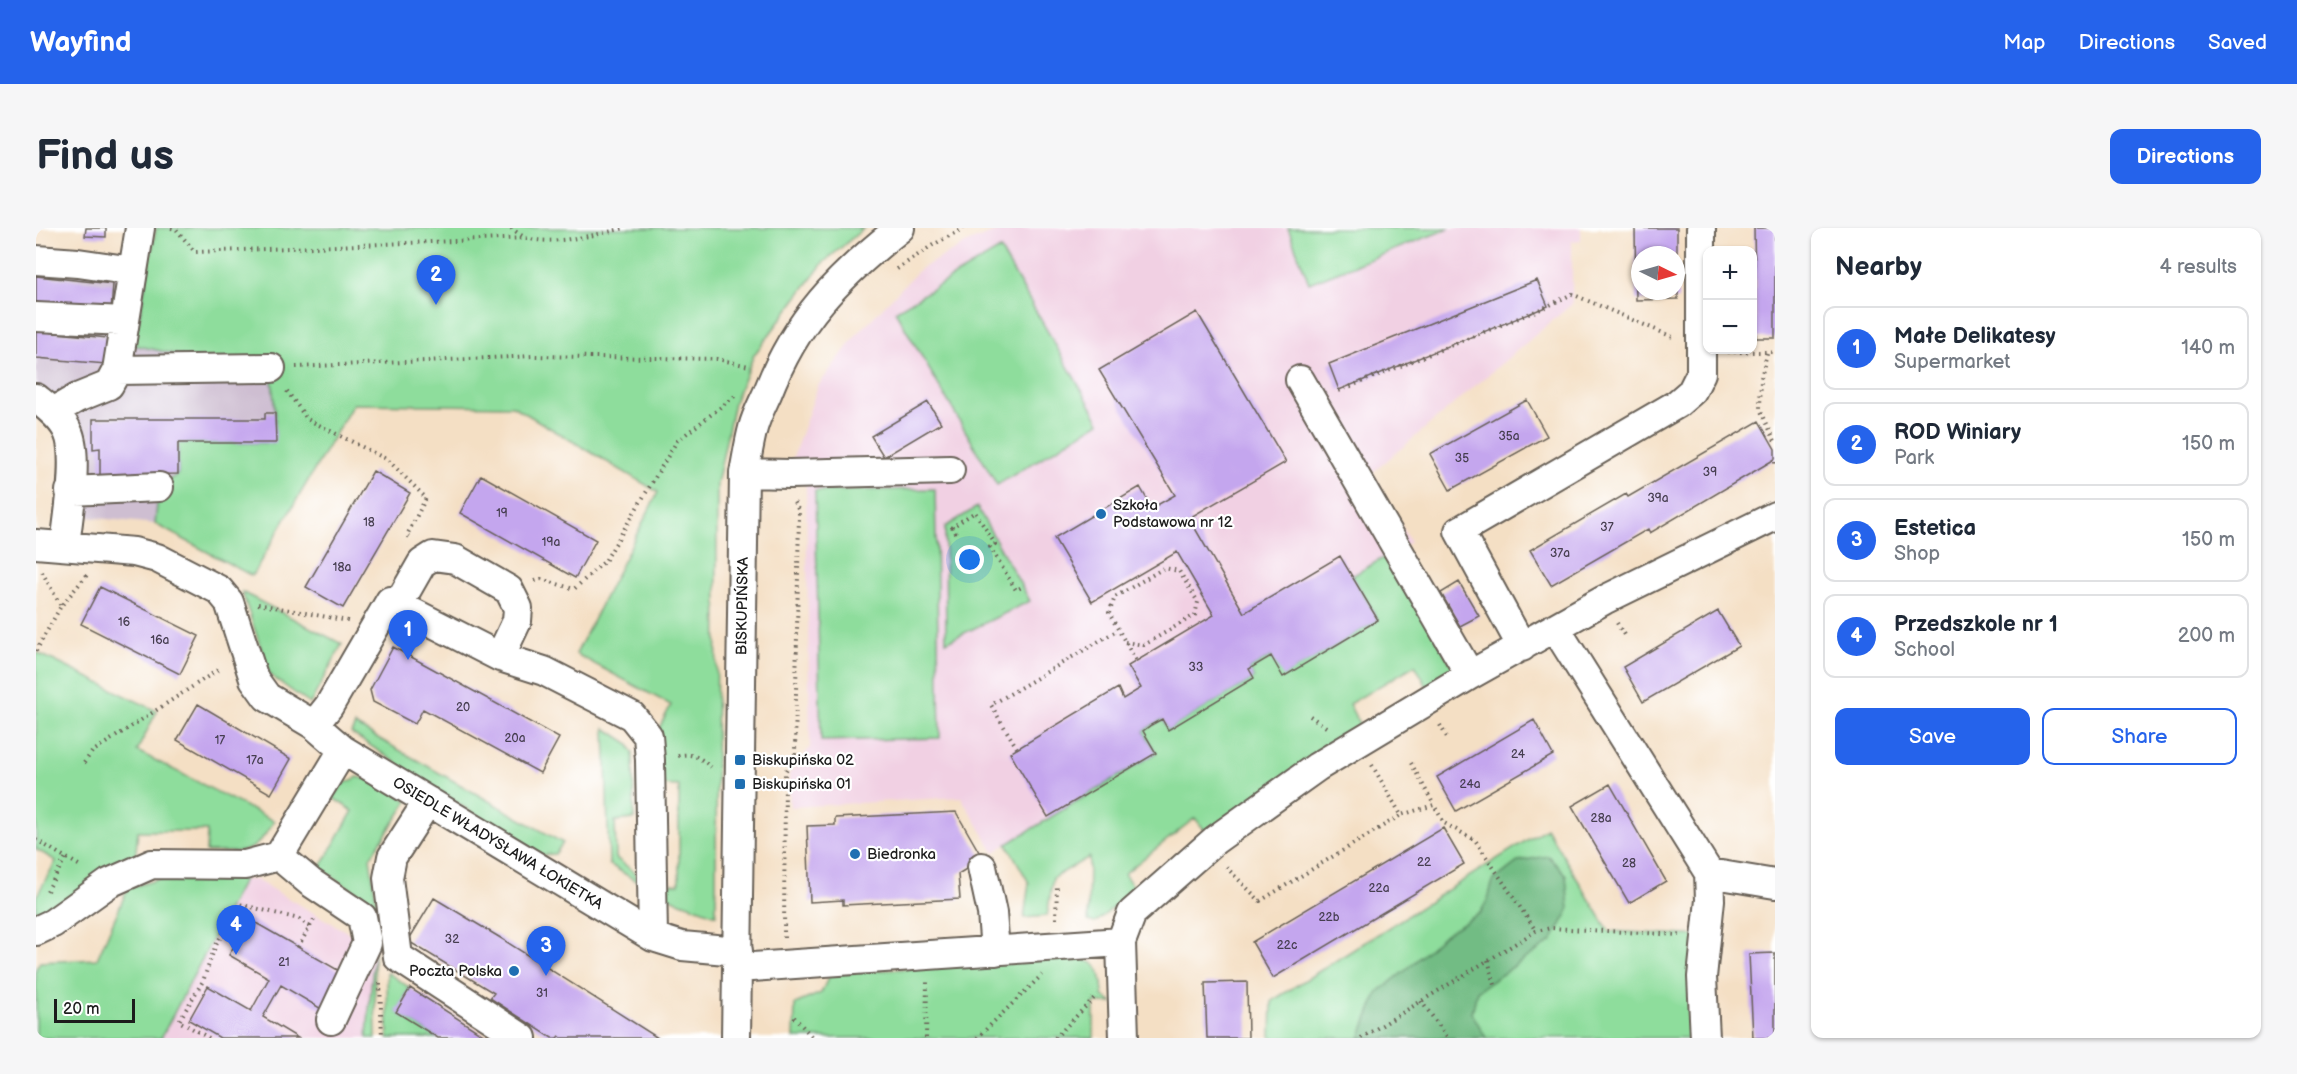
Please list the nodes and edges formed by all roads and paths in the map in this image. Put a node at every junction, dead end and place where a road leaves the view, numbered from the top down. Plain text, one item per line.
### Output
1 (140, 228) edge
2 (171, 228) edge
3 (511, 228) edge
4 (625, 228) edge
5 (900, 228) edge
6 (963, 228) edge
7 (1701, 228) edge
8 (526, 238) junction
9 (36, 260) edge
10 (133, 271) junction
11 (891, 274) dead end
12 (36, 317) edge
13 (125, 321) junction
14 (1702, 349) junction
15 (1767, 352) junction
16 (1775, 352) edge
17 (271, 368) junction
18 (117, 370) junction
19 (774, 374) junction
20 (1300, 380) dead end
21 (739, 393) dead end
22 (1338, 395) dead end
23 (45, 405) edge
24 (1775, 441) edge
25 (950, 470) dead end
26 (744, 473) junction
27 (779, 474) junction
28 (159, 487) dead end
29 (70, 491) junction
30 (1775, 516) edge
31 (956, 533) dead end
32 (65, 545) junction
33 (38, 556) edge
34 (433, 556) junction
35 (90, 571) dead end
36 (1022, 587) dead end
37 (509, 590) junction
38 (229, 602) junction
39 (398, 605) junction
40 (61, 606) junction
41 (376, 623) junction
42 (1556, 629) junction
43 (1118, 630) junction
44 (1125, 642) junction
45 (1522, 647) junction
46 (36, 651) edge
47 (500, 657) junction
48 (1136, 661) dead end
49 (1470, 675) junction
50 (226, 677) dead end
51 (1439, 723) dead end
52 (314, 725) junction
53 (1448, 739) dead end
54 (1017, 748) dead end
55 (343, 750) junction
56 (650, 760) junction
57 (84, 763) dead end
58 (1371, 763) dead end
59 (1411, 763) dead end
60 (715, 771) dead end
61 (428, 801) junction
62 (1434, 805) junction
63 (1401, 815) junction
64 (36, 840) edge
65 (279, 856) junction
66 (66, 857) junction
67 (1225, 865) dead end
68 (982, 867) dead end
69 (1709, 873) junction
70 (109, 883) junction
71 (1775, 884) edge
72 (1057, 886) dead end
73 (46, 894) dead end
74 (317, 914) dead end
75 (1056, 926) dead end
76 (310, 927) junction
77 (36, 931) edge
78 (1536, 931) junction
79 (1704, 936) junction
80 (653, 937) junction
81 (1121, 942) junction
82 (298, 947) dead end
83 (995, 951) junction
84 (928, 956) junction
85 (738, 959) junction
86 (1488, 960) junction
87 (785, 966) junction
88 (1045, 973) dead end
89 (1495, 985) dead end
90 (1096, 997) dead end
91 (1421, 1001) junction
92 (794, 1017) dead end
93 (331, 1020) dead end
94 (927, 1036) edge
95 (209, 1038) edge
96 (522, 1038) edge
97 (736, 1038) edge
98 (813, 1038) edge
99 (977, 1038) edge
100 (1055, 1038) edge
101 (1124, 1038) edge
102 (1360, 1038) edge
103 (1448, 1038) edge
104 (1705, 1038) edge

1 - 10 street
2 - 8 path
3 - 8 path
4 - 8 path
5 - 19 street, BISKUPIŃSKA
6 - 11 path
7 - 14 street
9 - 10 street
10 - 13 street
12 - 13 street
13 - 18 street
14 - 15 path
14 - 22 path
14 - 45 street
15 - 16 path
15 - 24 path
17 - 18 street
17 - 19 path
17 - 34 path
18 - 23 street
19 - 26 street, BISKUPIŃSKA
20 - 49 street
21 - 37 path
23 - 29 street
25 - 27 street
26 - 27 street
26 - 85 street, BISKUPIŃSKA
27 - 87 path
28 - 29 street
29 - 32 street
30 - 42 street
31 - 36 path
32 - 33 street
32 - 38 street
33 - 40 path
34 - 37 street
34 - 39 street
35 - 40 path
37 - 47 street
38 - 41 path
38 - 52 street, OSIEDLE WŁADYSŁAWA ŁOKIETKA
39 - 41 street
39 - 47 street
40 - 46 path
41 - 52 street
42 - 45 street
42 - 69 street
43 - 44 path
43 - 44 path
43 - 54 path
44 - 48 path
45 - 49 street
47 - 56 street
49 - 81 street
50 - 57 path
51 - 53 path
52 - 55 street, OSIEDLE WŁADYSŁAWA ŁOKIETKA
55 - 61 street, OSIEDLE WŁADYSŁAWA ŁOKIETKA
55 - 65 street
56 - 60 path
56 - 80 street
58 - 63 path
59 - 62 path
61 - 80 street, OSIEDLE WŁADYSŁAWA ŁOKIETKA
61 - 96 street
62 - 63 path
62 - 78 path
63 - 67 path
64 - 66 path
65 - 70 street
65 - 93 street
66 - 70 path
66 - 73 path
68 - 83 street
69 - 71 street
69 - 79 street
70 - 77 street
72 - 75 path
74 - 76 path
76 - 82 path
76 - 95 path
78 - 79 path
78 - 86 path
79 - 104 street
80 - 85 street, OSIEDLE WŁADYSŁAWA ŁOKIETKA
81 - 83 street, OSIEDLE WŁADYSŁAWA ŁOKIETKA
81 - 101 street
83 - 84 street, OSIEDLE WŁADYSŁAWA ŁOKIETKA
84 - 87 street, OSIEDLE WŁADYSŁAWA ŁOKIETKA
84 - 94 path
85 - 87 street, OSIEDLE WŁADYSŁAWA ŁOKIETKA
85 - 97 street, BISKUPIŃSKA
86 - 89 path
86 - 91 path
88 - 99 path
90 - 100 path
91 - 102 path
91 - 103 path
92 - 98 path

